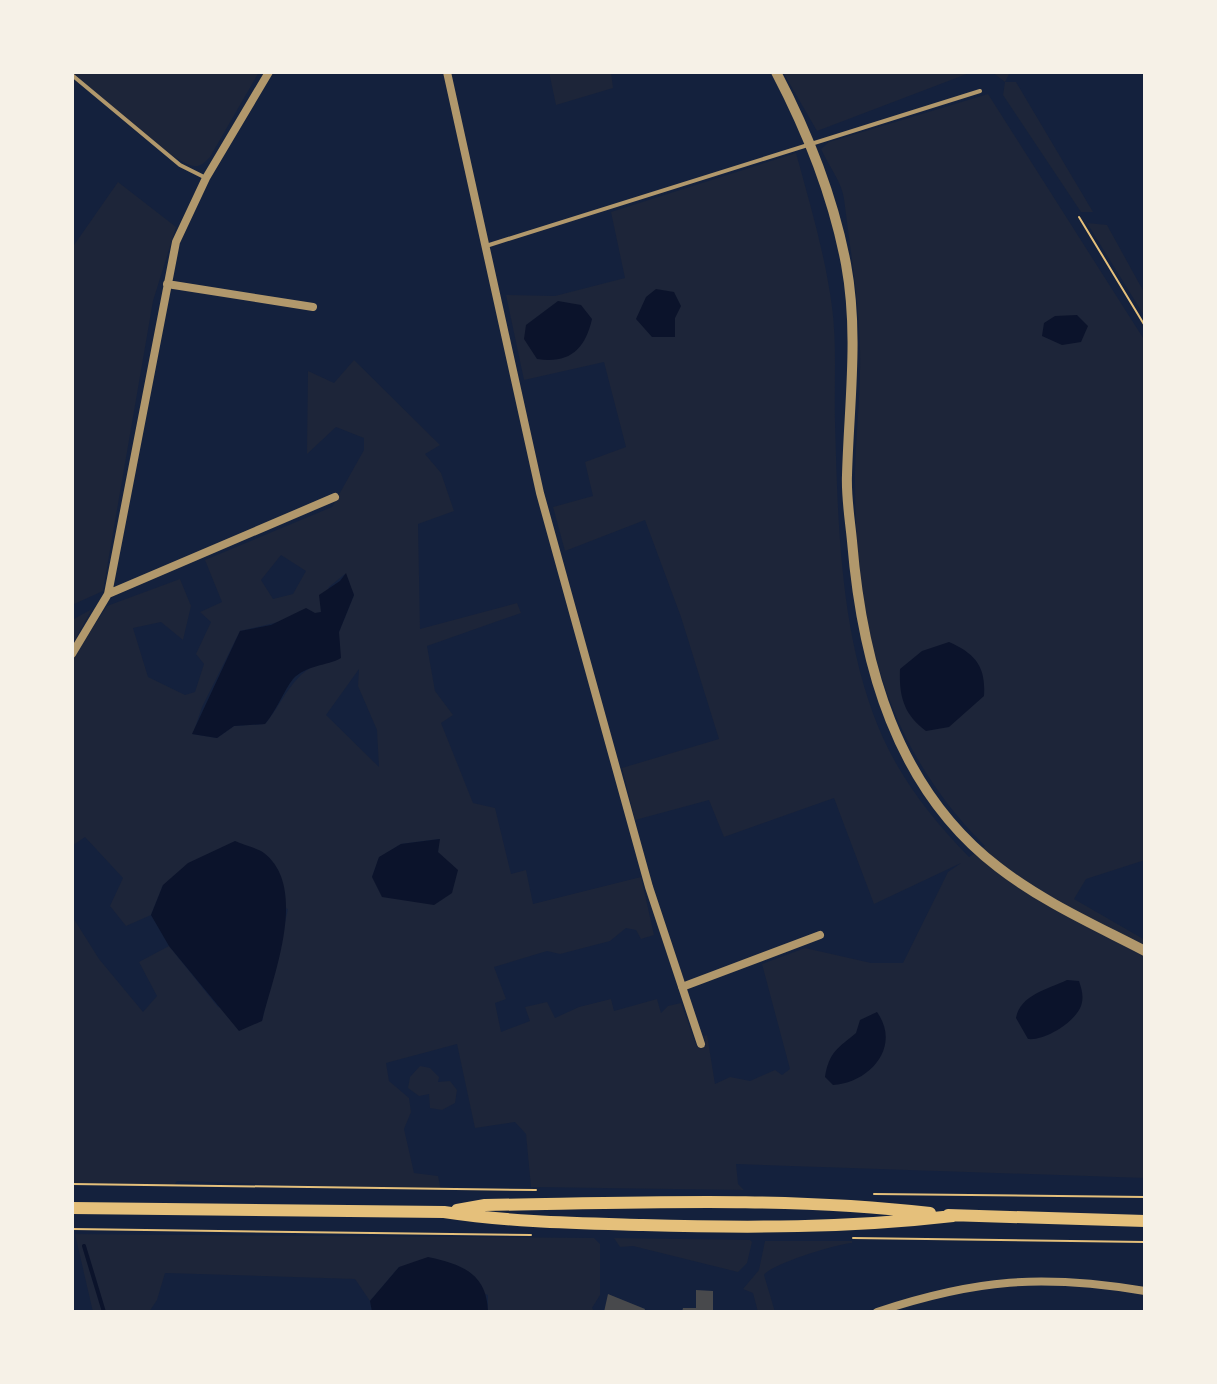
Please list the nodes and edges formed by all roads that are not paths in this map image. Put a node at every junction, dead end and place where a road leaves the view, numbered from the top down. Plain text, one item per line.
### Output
1 (269, 72) edge
2 (447, 72) edge
3 (776, 72) edge
4 (72, 75) edge
5 (980, 91) dead end
6 (810, 144) junction
7 (206, 178) junction
8 (486, 246) junction
9 (167, 284) junction
10 (313, 307) dead end
11 (335, 497) dead end
12 (108, 594) junction
13 (72, 654) edge
14 (820, 935) dead end
15 (1145, 951) edge
16 (682, 987) junction
17 (701, 1044) dead end
18 (72, 1208) edge
19 (444, 1212) junction
20 (953, 1216) junction
21 (1145, 1221) edge
22 (1145, 1291) edge
23 (877, 1312) edge

1 - 7 street
2 - 8 street
3 - 6 street
4 - 7 lane
5 - 6 lane
6 - 8 lane
6 - 15 street
7 - 9 street
8 - 16 street
9 - 10 street
9 - 12 street
11 - 12 street
12 - 13 street
14 - 16 street
16 - 17 street
18 - 19 main road
19 - 20 main road
19 - 20 main road
20 - 21 main road
22 - 23 street

